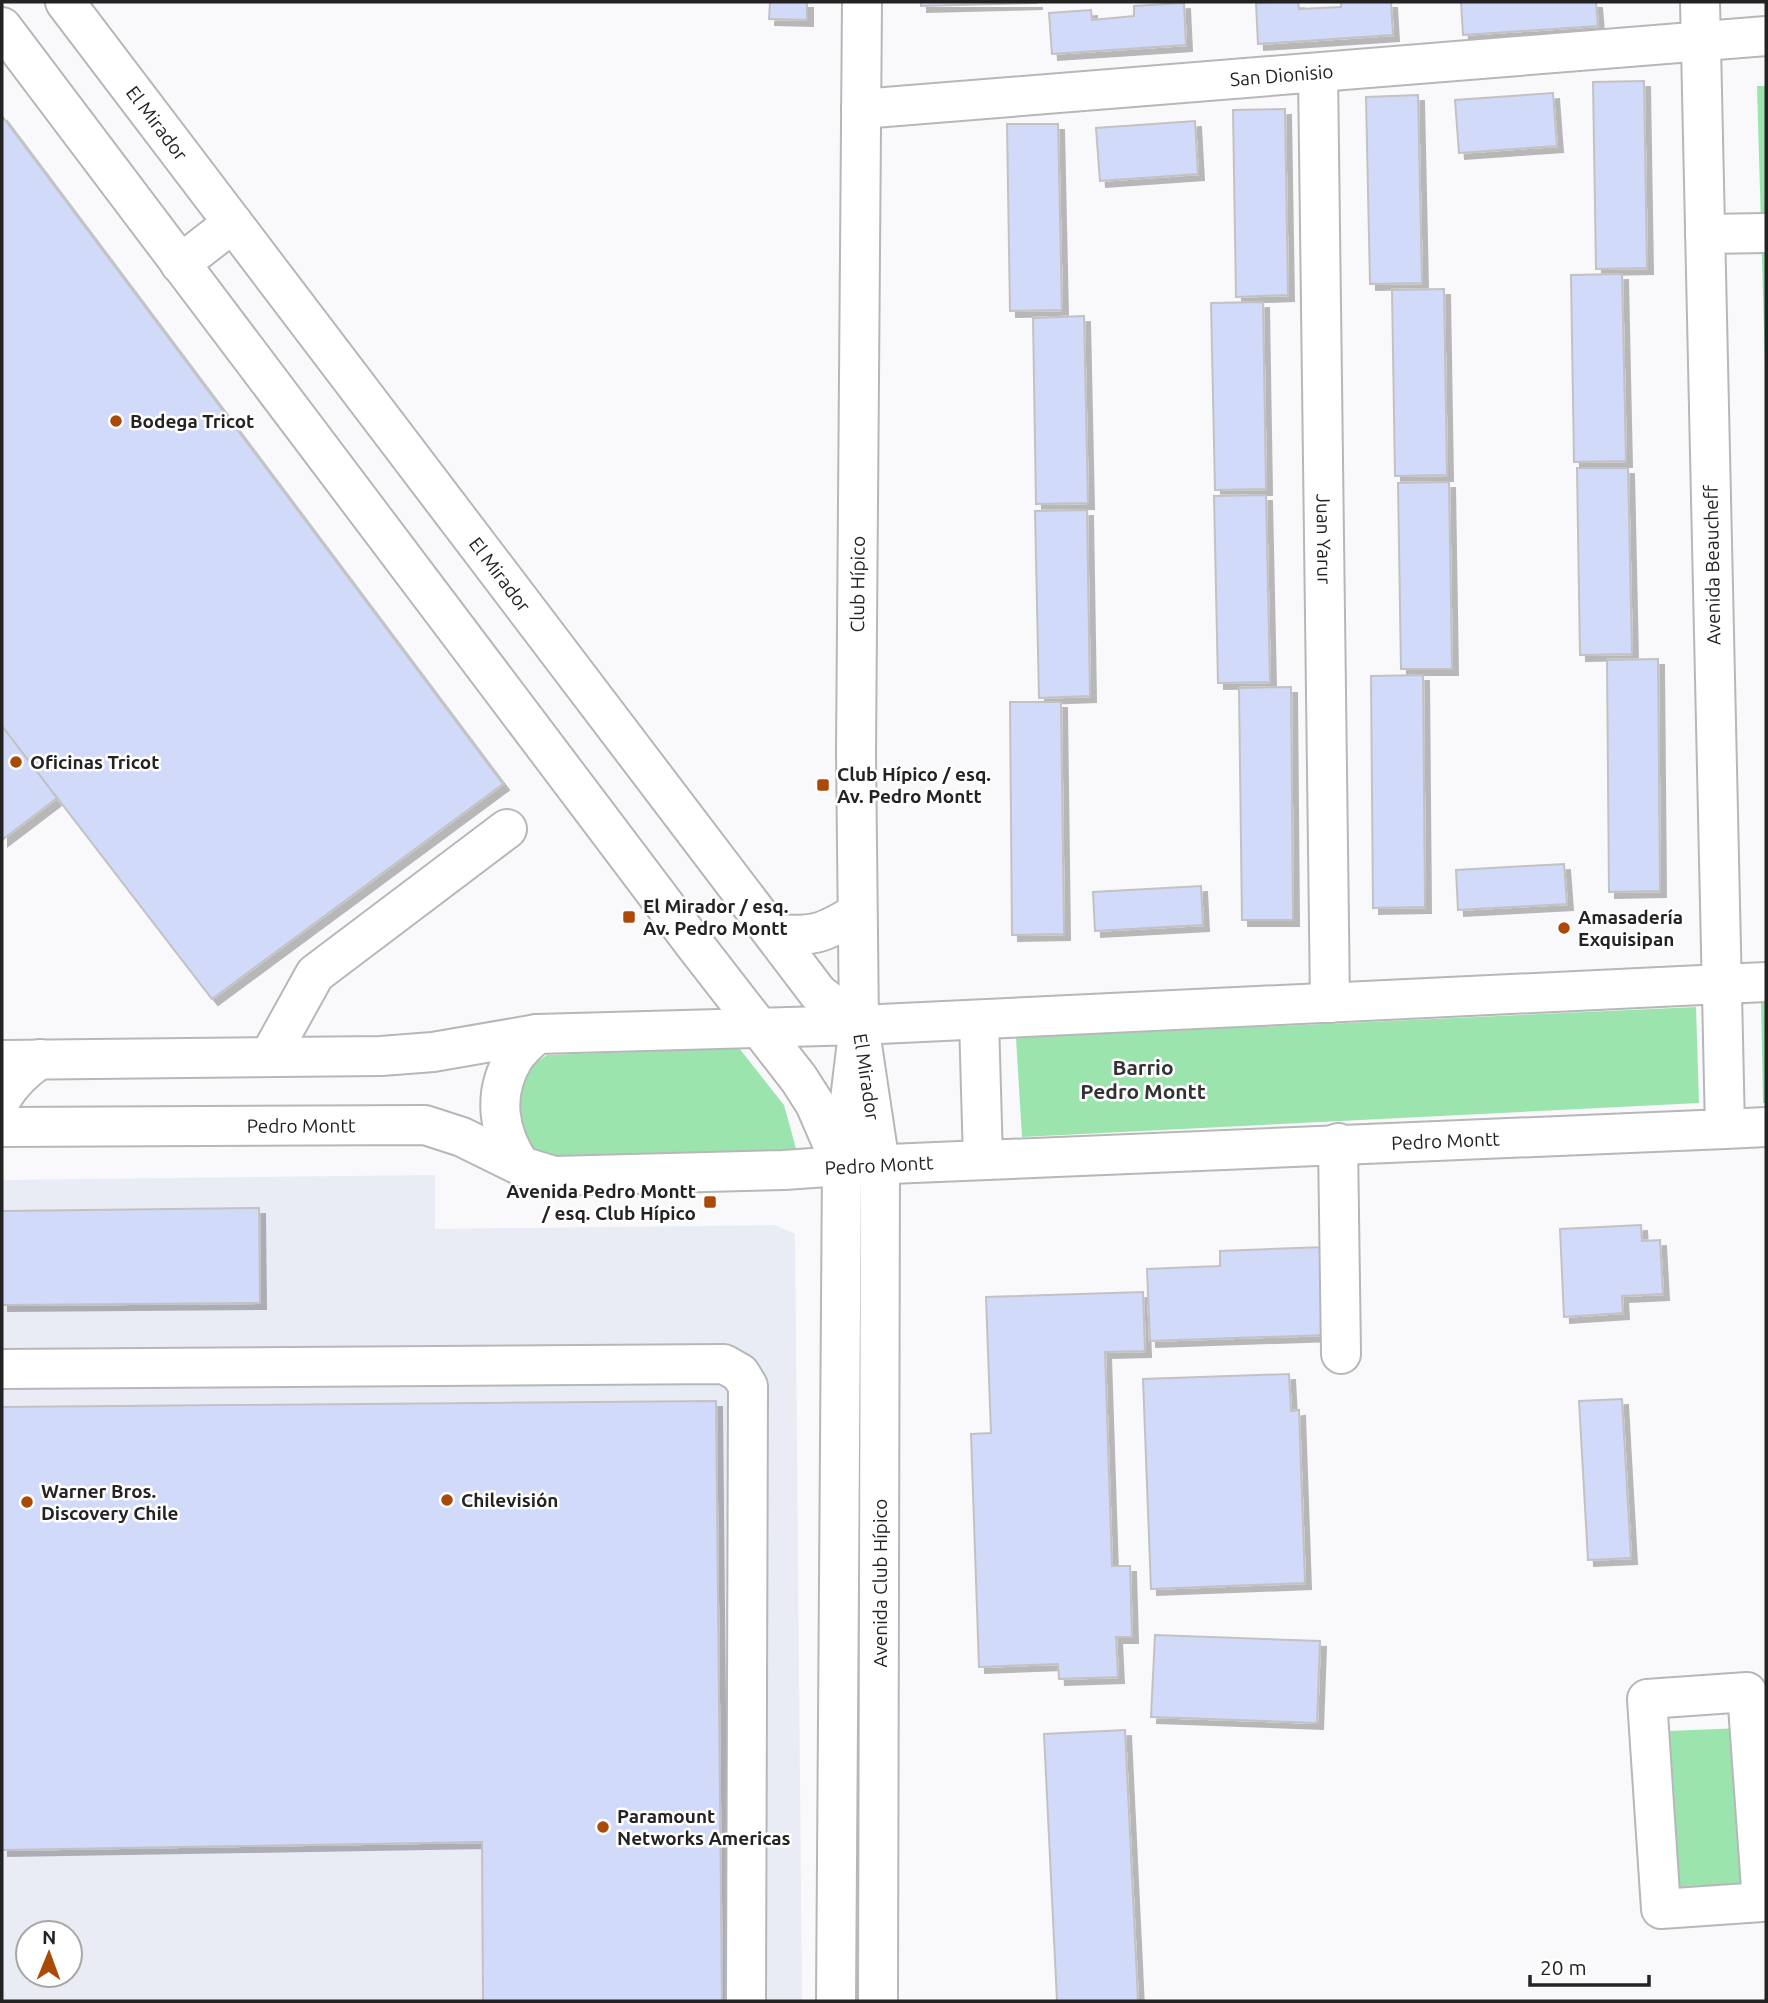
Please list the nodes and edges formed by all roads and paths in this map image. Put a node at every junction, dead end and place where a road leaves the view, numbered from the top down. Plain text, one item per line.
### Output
1 (65, 2) edge
2 (862, 2) edge
3 (1700, 2) edge
4 (2, 27) edge
5 (1766, 36) edge
6 (1701, 41) junction
7 (1318, 72) junction
8 (861, 109) junction
9 (233, 223) junction
10 (1766, 233) edge
11 (1705, 234) junction
12 (180, 264) junction
13 (507, 829) dead end
14 (857, 913) junction
15 (774, 934) junction
16 (1766, 982) edge
17 (1722, 984) junction
18 (1329, 1003) junction
19 (979, 1020) junction
20 (859, 1025) junction
21 (761, 1028) junction
22 (537, 1034) junction
23 (269, 1058) junction
24 (40, 1059) junction
25 (2, 1060) edge
26 (2, 1098) edge
27 (2, 1127) edge
28 (1766, 1127) edge
29 (1725, 1129) junction
30 (1338, 1143) junction
31 (983, 1160) junction
32 (880, 1165) junction
33 (522, 1166) junction
34 (842, 1166) junction
35 (1341, 1354) dead end
36 (2, 1369) edge
37 (840, 1678) junction
38 (879, 1678) junction
39 (1764, 1902) edge
40 (746, 2001) edge
41 (836, 2001) edge
42 (878, 2001) edge

1 - 9 main road, El Mirador
2 - 8 main road, Club Hípico
3 - 6 main road, Avenida Beaucheff
4 - 12 main road
5 - 6 main road, San Dionisio
6 - 7 main road, San Dionisio
6 - 11 main road, Avenida Beaucheff
7 - 8 main road, San Dionisio
7 - 18 main road, Juan Yarur
8 - 14 main road, Club Hípico
9 - 12 main road
9 - 15 main road, El Mirador
10 - 11 main road
11 - 17 main road, Avenida Beaucheff
12 - 21 main road
13 - 23 main road
14 - 15 main road
14 - 20 main road, Club Hípico
15 - 20 main road, El Mirador
16 - 17 main road
17 - 18 main road
17 - 29 main road, Avenida Beaucheff
18 - 19 main road
19 - 20 main road
19 - 31 main road
20 - 21 main road
20 - 32 main road, El Mirador
20 - 34 main road, Club Hípico
21 - 22 main road
21 - 34 main road
22 - 23 main road
22 - 33 main road
23 - 24 main road
24 - 25 main road
24 - 26 main road
27 - 33 main road, Pedro Montt
28 - 29 main road, Pedro Montt
29 - 30 main road, Pedro Montt
30 - 31 main road, Pedro Montt
30 - 35 main road
31 - 32 main road, Pedro Montt
32 - 34 main road, Pedro Montt
32 - 38 main road, Avenida Club Hípico
33 - 34 main road, Pedro Montt
34 - 37 main road, Avenida Club Hípico
36 - 40 main road
37 - 38 main road
37 - 41 main road, Avenida Club Hípico
38 - 42 main road, Avenida Club Hípico
39 - 39 main road

